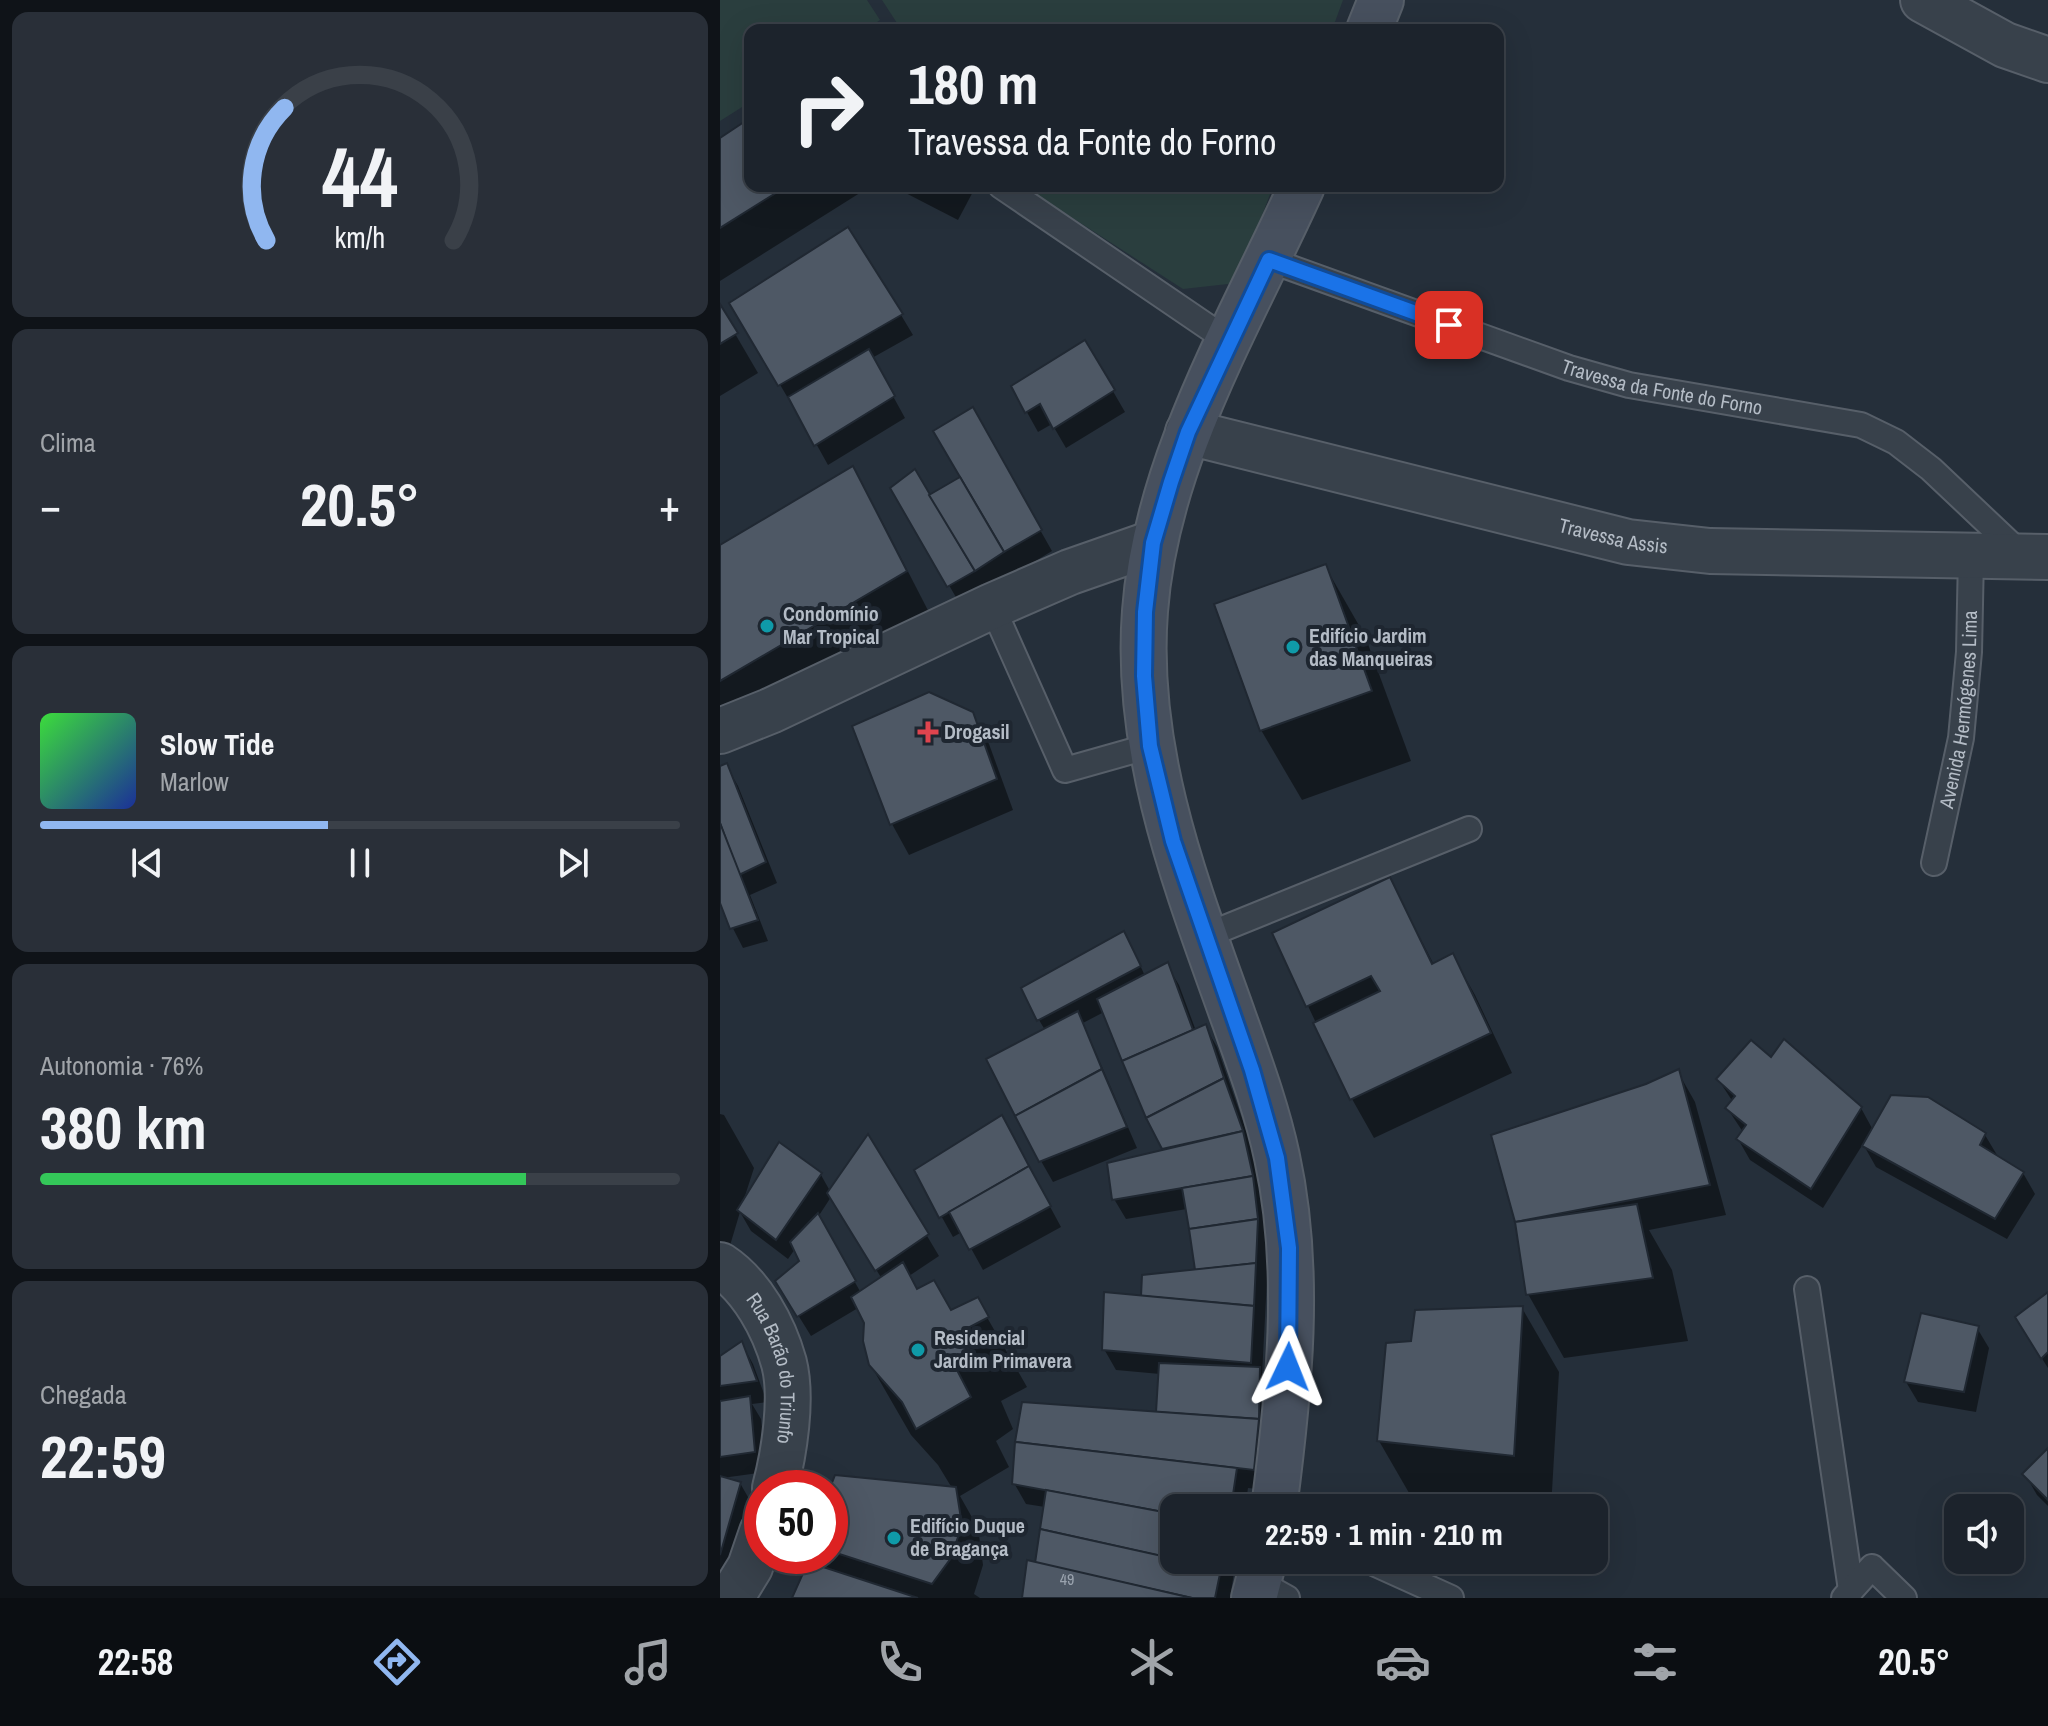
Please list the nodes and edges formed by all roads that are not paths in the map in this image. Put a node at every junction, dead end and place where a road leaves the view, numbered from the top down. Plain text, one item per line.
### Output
1 (1381, 0) edge
2 (1923, 0) edge
3 (1371, 24) edge
4 (2048, 60) edge
5 (1010, 192) edge
6 (1299, 192) edge
7 (1269, 260) junction
8 (1230, 342) junction
9 (1188, 432) junction
10 (1153, 543) junction
11 (1971, 556) junction
12 (2036, 556) edge
13 (992, 606) junction
14 (720, 731) edge
15 (1150, 746) junction
16 (1469, 829) dead end
17 (1934, 863) dead end
18 (1205, 936) junction
19 (720, 1265) edge
20 (1807, 1289) dead end
21 (780, 1470) edge
22 (1276, 1494) edge
23 (746, 1574) edge
24 (1398, 1574) edge
25 (1847, 1594) edge
26 (731, 1598) edge
27 (1451, 1598) edge
28 (1904, 1598) edge

1 - 3 main road
2 - 4 street
5 - 8 lane
6 - 7 main road
7 - 8 main road
7 - 12 lane, Travessa da Fonte do Forno
8 - 9 main road
9 - 10 main road
9 - 11 street, Travessa Assis
10 - 13 street
10 - 15 main road
11 - 12 street, Travessa Assis
11 - 17 lane, Avenida Hermógenes Lima
13 - 14 street
13 - 15 lane
15 - 18 main road
16 - 18 lane
18 - 22 main road
19 - 21 street, Rua Barão do Triunfo
20 - 25 lane
23 - 26 street
24 - 27 lane
25 - 28 lane

